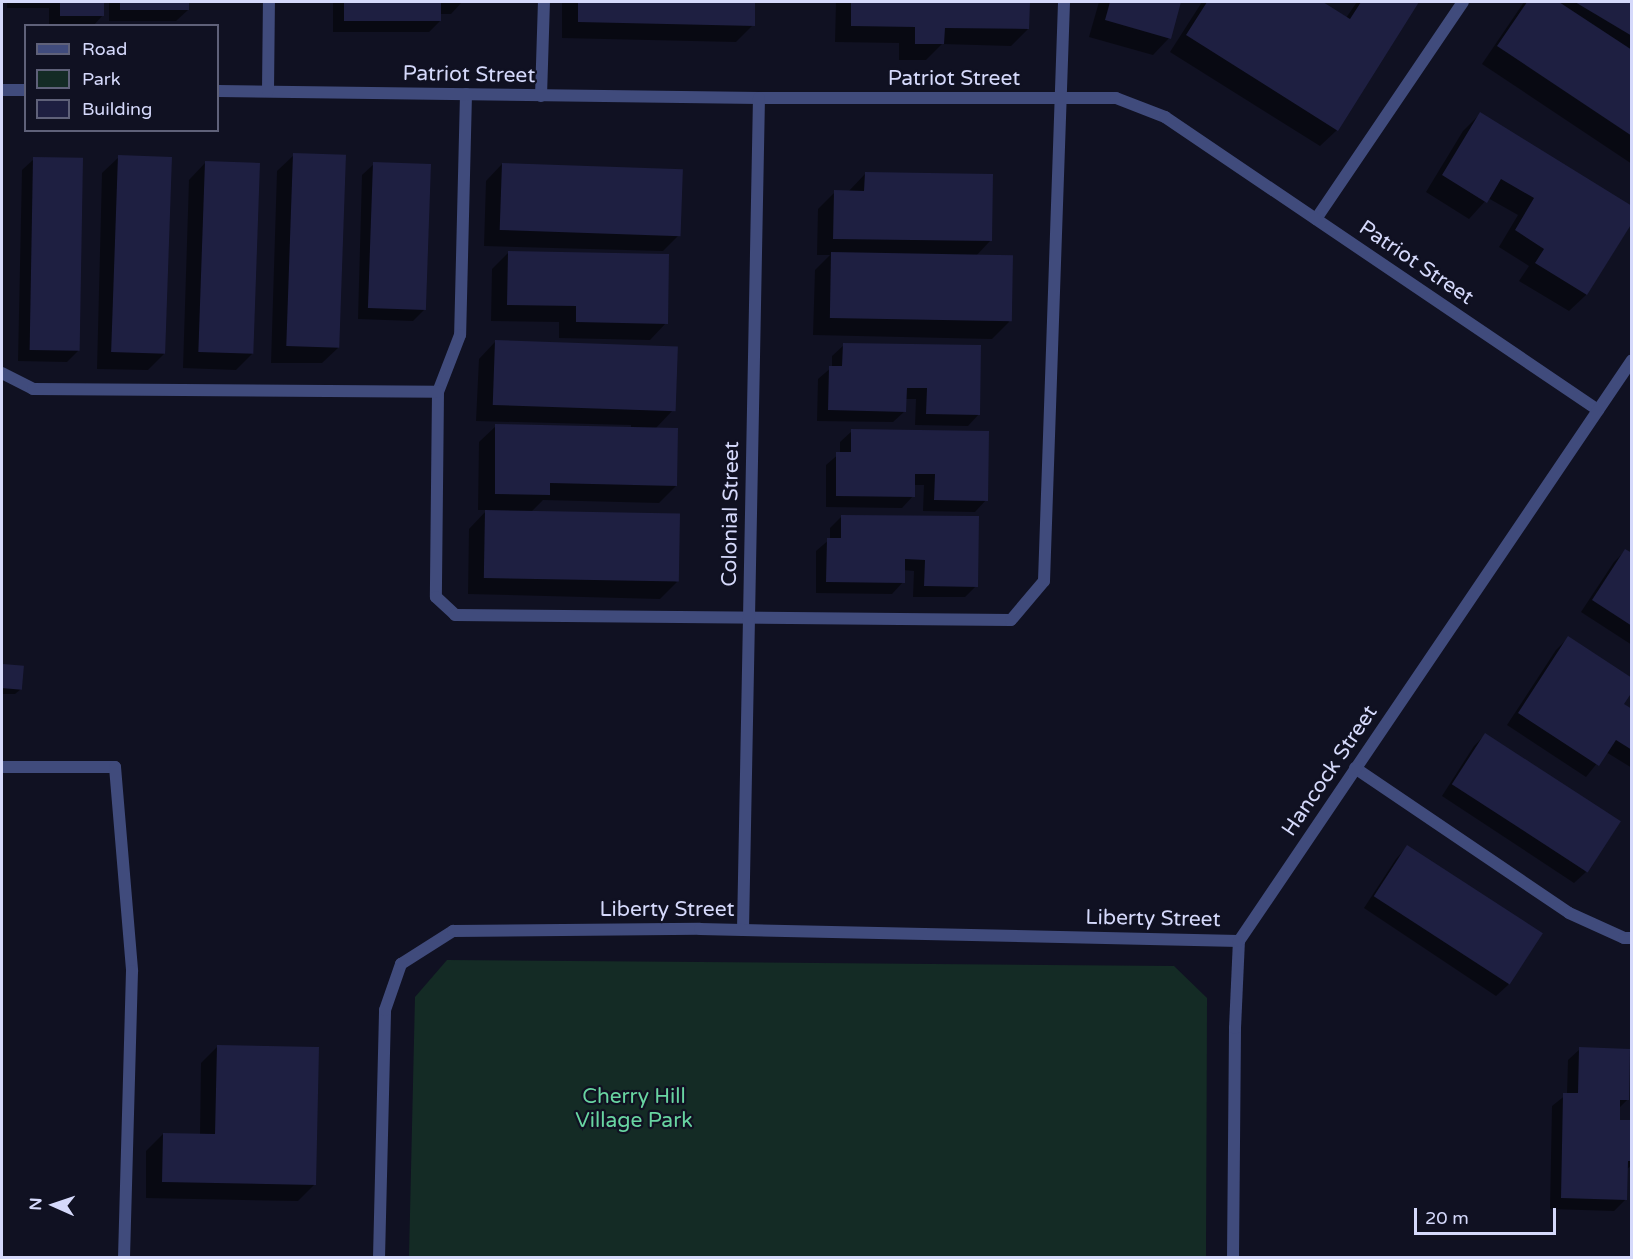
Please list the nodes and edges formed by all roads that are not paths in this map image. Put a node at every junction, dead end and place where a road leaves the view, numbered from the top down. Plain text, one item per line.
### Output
1 (270, 2) edge
2 (544, 2) edge
3 (1064, 2) edge
4 (1463, 2) edge
5 (2, 90) edge
6 (24, 90) edge
7 (219, 91) edge
8 (268, 92) junction
9 (466, 94) junction
10 (541, 96) junction
11 (759, 98) junction
12 (1060, 98) junction
13 (1316, 219) junction
14 (1632, 360) edge
15 (2, 373) edge
16 (438, 392) junction
17 (1598, 410) junction
18 (749, 618) junction
19 (2, 767) edge
20 (1355, 768) junction
21 (743, 930) junction
22 (1632, 938) edge
23 (1239, 941) junction
24 (124, 1257) edge
25 (379, 1257) edge
26 (1233, 1257) edge

1 - 8 street
2 - 10 street
3 - 12 street
4 - 13 street
5 - 6 street
7 - 8 street, Patriot Street
8 - 9 street, Patriot Street
9 - 10 street, Patriot Street
9 - 16 street
10 - 11 street, Patriot Street
11 - 12 street, Patriot Street
11 - 18 street, Colonial Street
12 - 13 street, Patriot Street
12 - 18 street
13 - 17 street, Patriot Street
14 - 17 street, Hancock Street
15 - 16 street
16 - 18 street
17 - 20 street, Hancock Street
18 - 21 street, Colonial Street
19 - 24 street
20 - 22 street
20 - 23 street, Hancock Street
21 - 23 street, Liberty Street
21 - 25 street, Liberty Street
23 - 26 street

